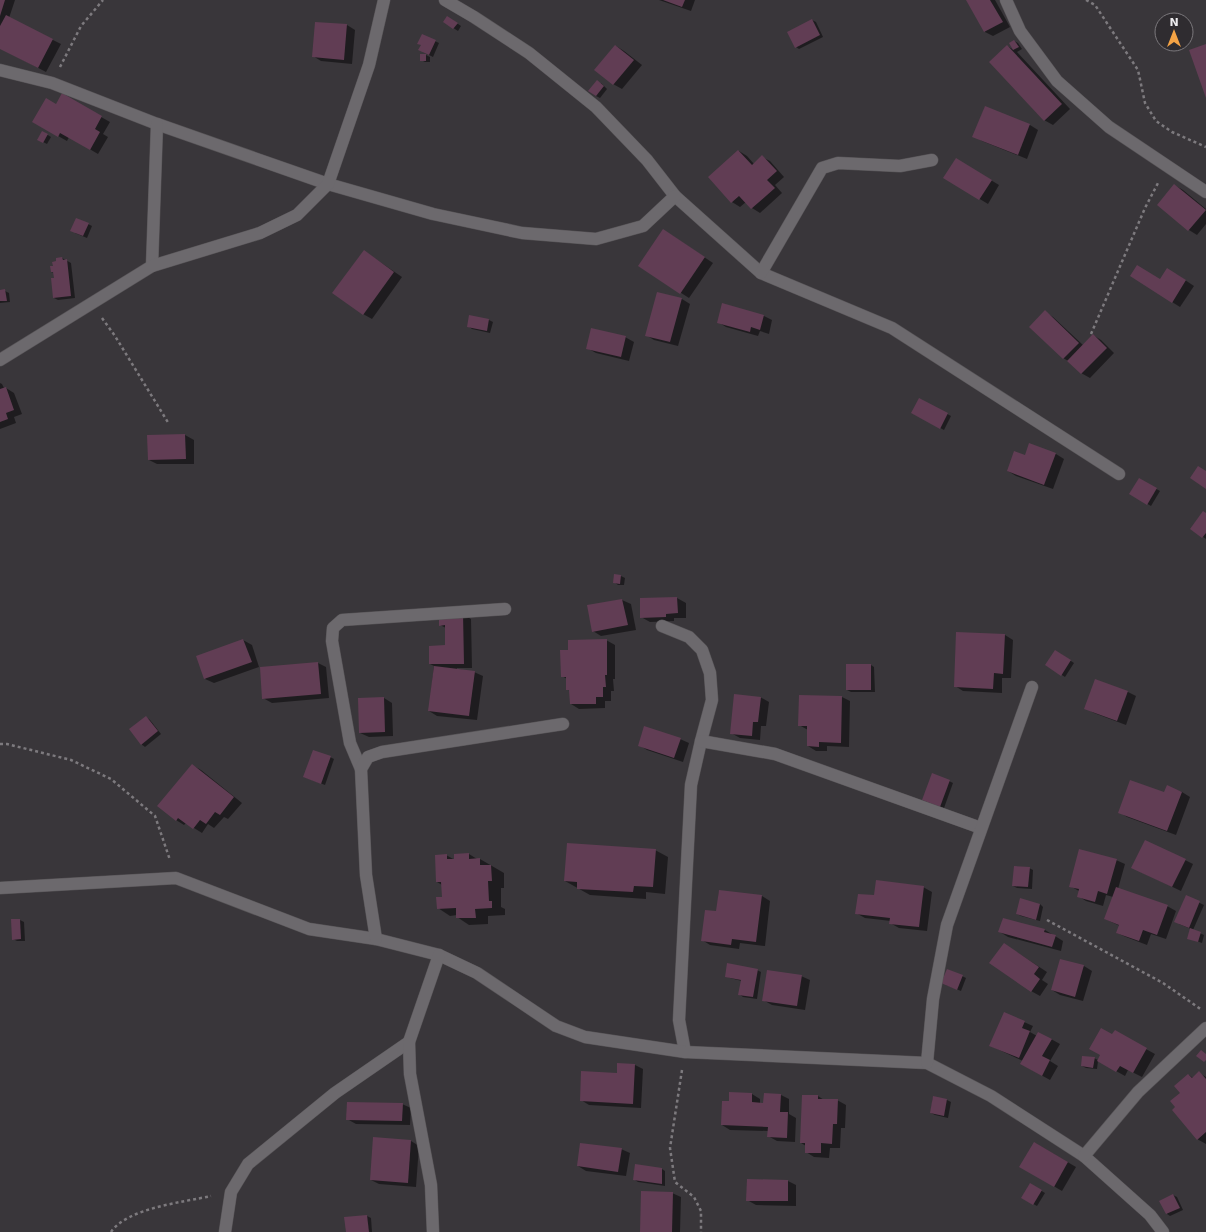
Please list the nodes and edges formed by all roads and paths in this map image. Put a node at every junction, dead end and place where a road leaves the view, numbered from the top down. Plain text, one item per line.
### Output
1 (102, 0) edge
2 (384, 0) edge
3 (445, 0) edge
4 (1006, 0) edge
5 (1086, 0) edge
6 (0, 70) edge
7 (52, 83) junction
8 (157, 124) junction
9 (1206, 147) edge
10 (932, 160) dead end
11 (1168, 167) junction
12 (328, 184) junction
13 (1206, 192) edge
14 (675, 196) junction
15 (152, 266) junction
16 (761, 273) junction
17 (92, 303) junction
18 (1091, 334) dead end
19 (0, 360) edge
20 (169, 424) dead end
21 (1119, 474) dead end
22 (505, 609) dead end
23 (662, 626) dead end
24 (1032, 687) dead end
25 (563, 724) dead end
26 (700, 740) junction
27 (0, 744) edge
28 (361, 769) junction
29 (981, 828) junction
30 (176, 878) junction
31 (0, 888) edge
32 (1046, 920) dead end
33 (376, 939) junction
34 (439, 955) junction
35 (1206, 1013) edge
36 (1206, 1028) edge
37 (409, 1042) junction
38 (685, 1052) junction
39 (927, 1063) junction
40 (1084, 1156) junction
41 (231, 1192) junction
42 (111, 1232) edge
43 (225, 1232) edge
44 (433, 1232) edge
45 (701, 1232) edge
46 (1163, 1232) edge

1 - 7 path
2 - 12 street
3 - 14 street
4 - 11 street
5 - 9 path
6 - 7 street
7 - 8 street
8 - 12 street
8 - 15 street
10 - 16 street
11 - 13 street
11 - 18 path
12 - 14 street
12 - 15 street
14 - 16 street
15 - 17 street
16 - 21 street
17 - 19 street
17 - 20 path
22 - 28 street
23 - 26 street
24 - 29 street
25 - 28 street
26 - 29 street
26 - 38 street
27 - 30 path
28 - 33 street
29 - 39 street
30 - 31 street
30 - 33 street
32 - 35 path
33 - 34 street
34 - 37 street
34 - 38 street
36 - 40 street
37 - 41 street
37 - 44 street
38 - 39 street
38 - 45 path
39 - 40 street
40 - 46 street
41 - 42 path
41 - 43 street

